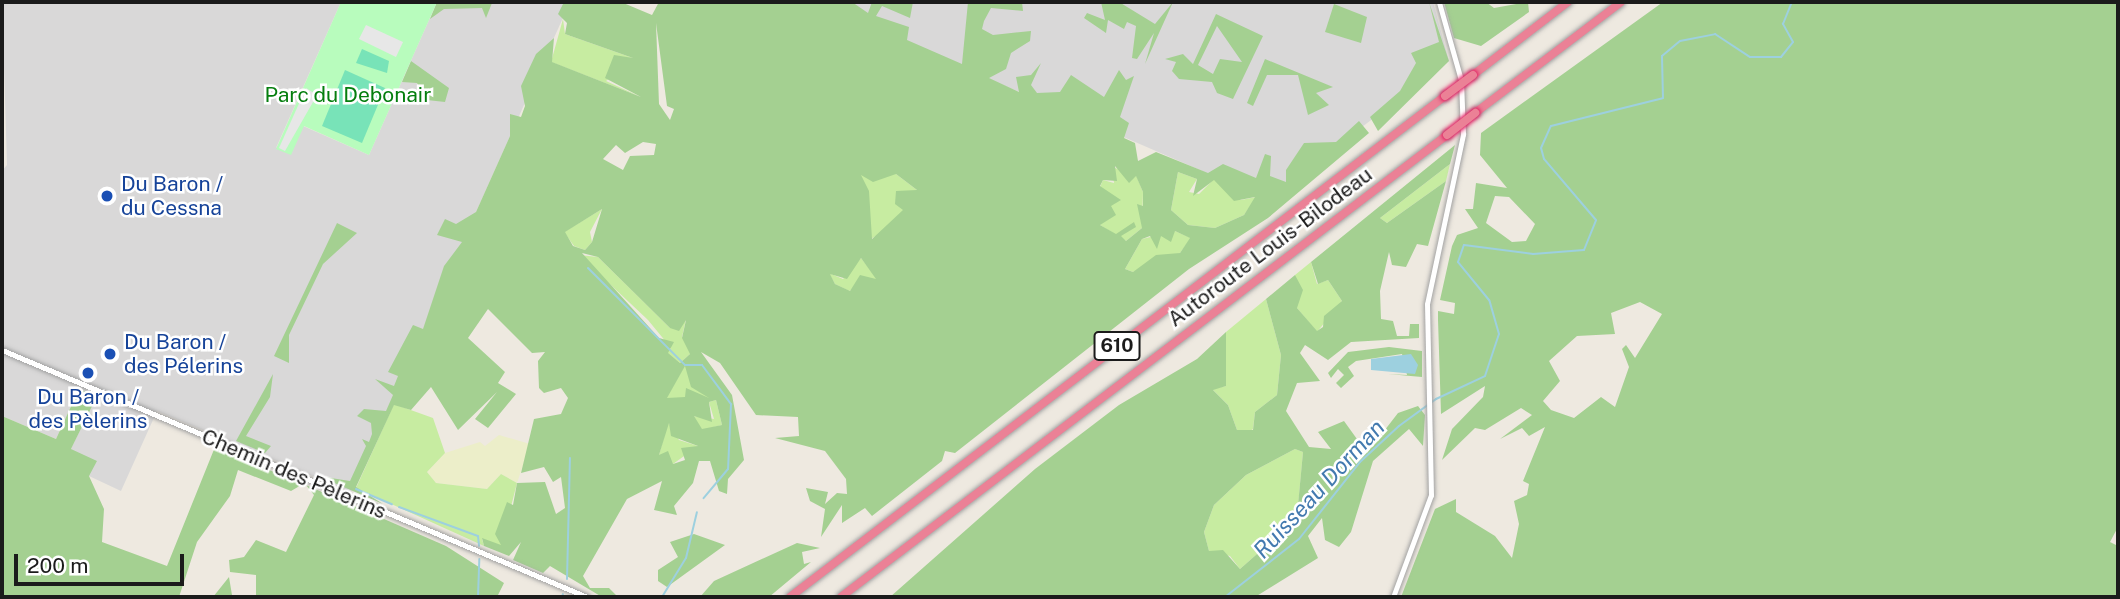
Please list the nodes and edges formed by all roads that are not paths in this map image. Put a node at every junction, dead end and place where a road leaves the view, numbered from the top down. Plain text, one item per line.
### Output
1 (1439, 2) edge
2 (1568, 2) edge
3 (1621, 2) edge
4 (2, 350) edge
5 (587, 597) edge
6 (790, 597) edge
7 (841, 597) edge
8 (1393, 597) edge

1 - 8 street
2 - 6 highway, Autoroute Louis-Bilodeau / 610, bridge
3 - 7 highway, Autoroute Louis-Bilodeau / 610, bridge
4 - 5 street, Chemin des Pèlerins

